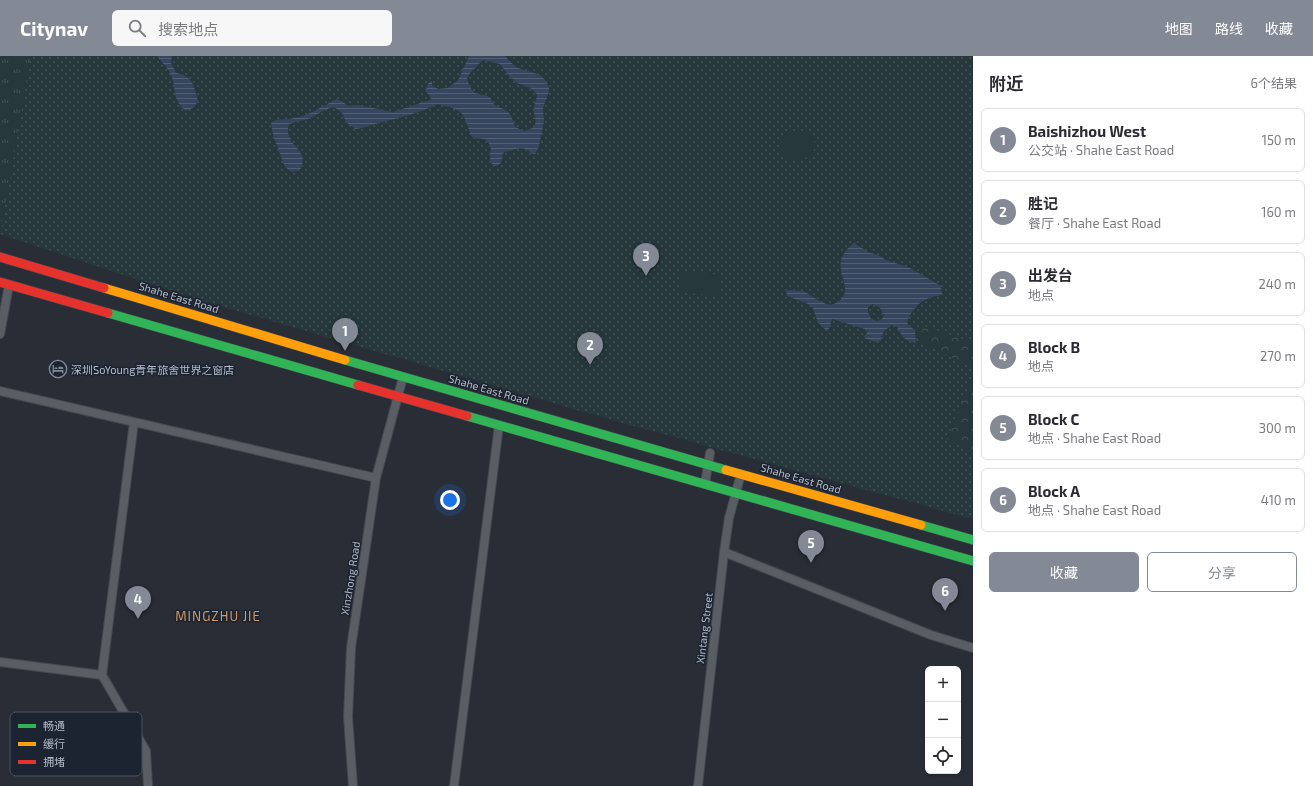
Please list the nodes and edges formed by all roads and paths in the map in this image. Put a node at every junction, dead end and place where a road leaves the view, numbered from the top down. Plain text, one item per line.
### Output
1 (0, 256) edge
2 (0, 282) edge
3 (9, 284) junction
4 (0, 334) edge
5 (403, 377) junction
6 (0, 391) edge
7 (398, 396) junction
8 (134, 422) junction
9 (500, 425) junction
10 (710, 453) dead end
11 (708, 464) junction
12 (741, 474) junction
13 (376, 478) junction
14 (705, 484) junction
15 (736, 493) junction
16 (973, 540) edge
17 (724, 552) junction
18 (973, 561) edge
19 (973, 648) edge
20 (0, 662) edge
21 (102, 676) junction
22 (123, 712) edge
23 (142, 744) edge
24 (148, 786) edge
25 (353, 786) edge
26 (454, 786) edge
27 (698, 786) edge

1 - 5 main road, Shahe East Road
2 - 3 main road
3 - 4 street
3 - 7 main road
5 - 7 street, Xinzhong Road
5 - 11 main road, Shahe East Road
6 - 8 street
7 - 9 main road
7 - 13 street, Xinzhong Road
8 - 13 street
8 - 21 street
9 - 14 main road
9 - 26 street
10 - 11 street
11 - 12 main road, Shahe East Road
11 - 14 street
12 - 15 street, Xintang Street
12 - 16 main road, Shahe East Road
13 - 25 street, Xinzhong Road
14 - 15 main road
15 - 17 street, Xintang Street
15 - 18 main road
17 - 19 street
17 - 27 street, Xintang Street
20 - 21 street
21 - 22 street
23 - 24 street

